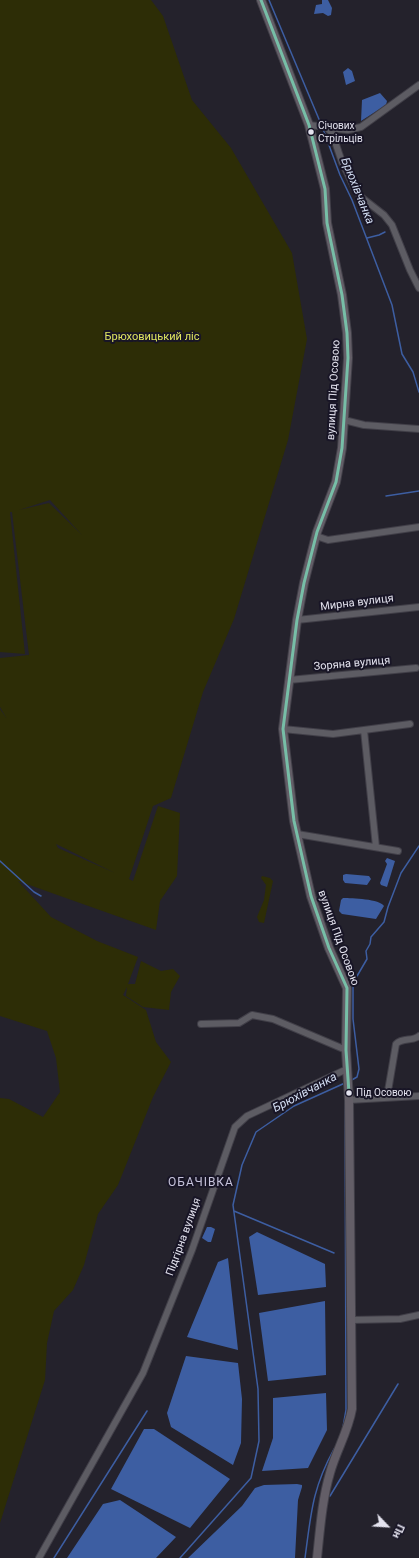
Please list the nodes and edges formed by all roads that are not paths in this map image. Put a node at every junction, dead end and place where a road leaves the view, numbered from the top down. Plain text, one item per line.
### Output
1 (261, 0) edge
2 (419, 85) edge
3 (314, 125) junction
4 (327, 128) junction
5 (419, 288) edge
6 (344, 420) junction
7 (419, 430) edge
8 (419, 527) edge
9 (316, 536) junction
10 (419, 607) edge
11 (298, 620) junction
12 (416, 668) dead end
13 (289, 680) junction
14 (410, 724) dead end
15 (283, 729) junction
16 (364, 730) junction
17 (297, 834) junction
18 (376, 847) junction
19 (398, 851) dead end
20 (201, 1024) dead end
21 (419, 1036) edge
22 (346, 1050) junction
23 (347, 1072) junction
24 (419, 1096) edge
25 (387, 1097) junction
26 (349, 1100) junction
27 (419, 1315) edge
28 (351, 1320) junction
29 (39, 1558) edge
30 (316, 1558) edge

1 - 3 street, вулиця Під Осовою
2 - 4 street
3 - 4 street
3 - 6 street, вулиця Під Осовою
4 - 5 street
6 - 7 street
6 - 9 street, вулиця Під Осовою
8 - 9 street
9 - 11 street, вулиця Під Осовою
10 - 11 street, Мирна вулиця
11 - 13 street, вулиця Під Осовою
12 - 13 street, Зоряна вулиця
13 - 15 street, вулиця Під Осовою
14 - 16 street
15 - 16 street
15 - 17 street, вулиця Під Осовою
16 - 18 street
17 - 18 street
17 - 22 street, вулиця Під Осовою
18 - 19 street
20 - 22 street
21 - 25 street
22 - 23 street, вулиця Під Осовою
23 - 26 street, вулиця Під Осовою
23 - 29 street, Підгірна вулиця
24 - 25 street
25 - 26 street
26 - 28 street
27 - 28 street
28 - 30 street

